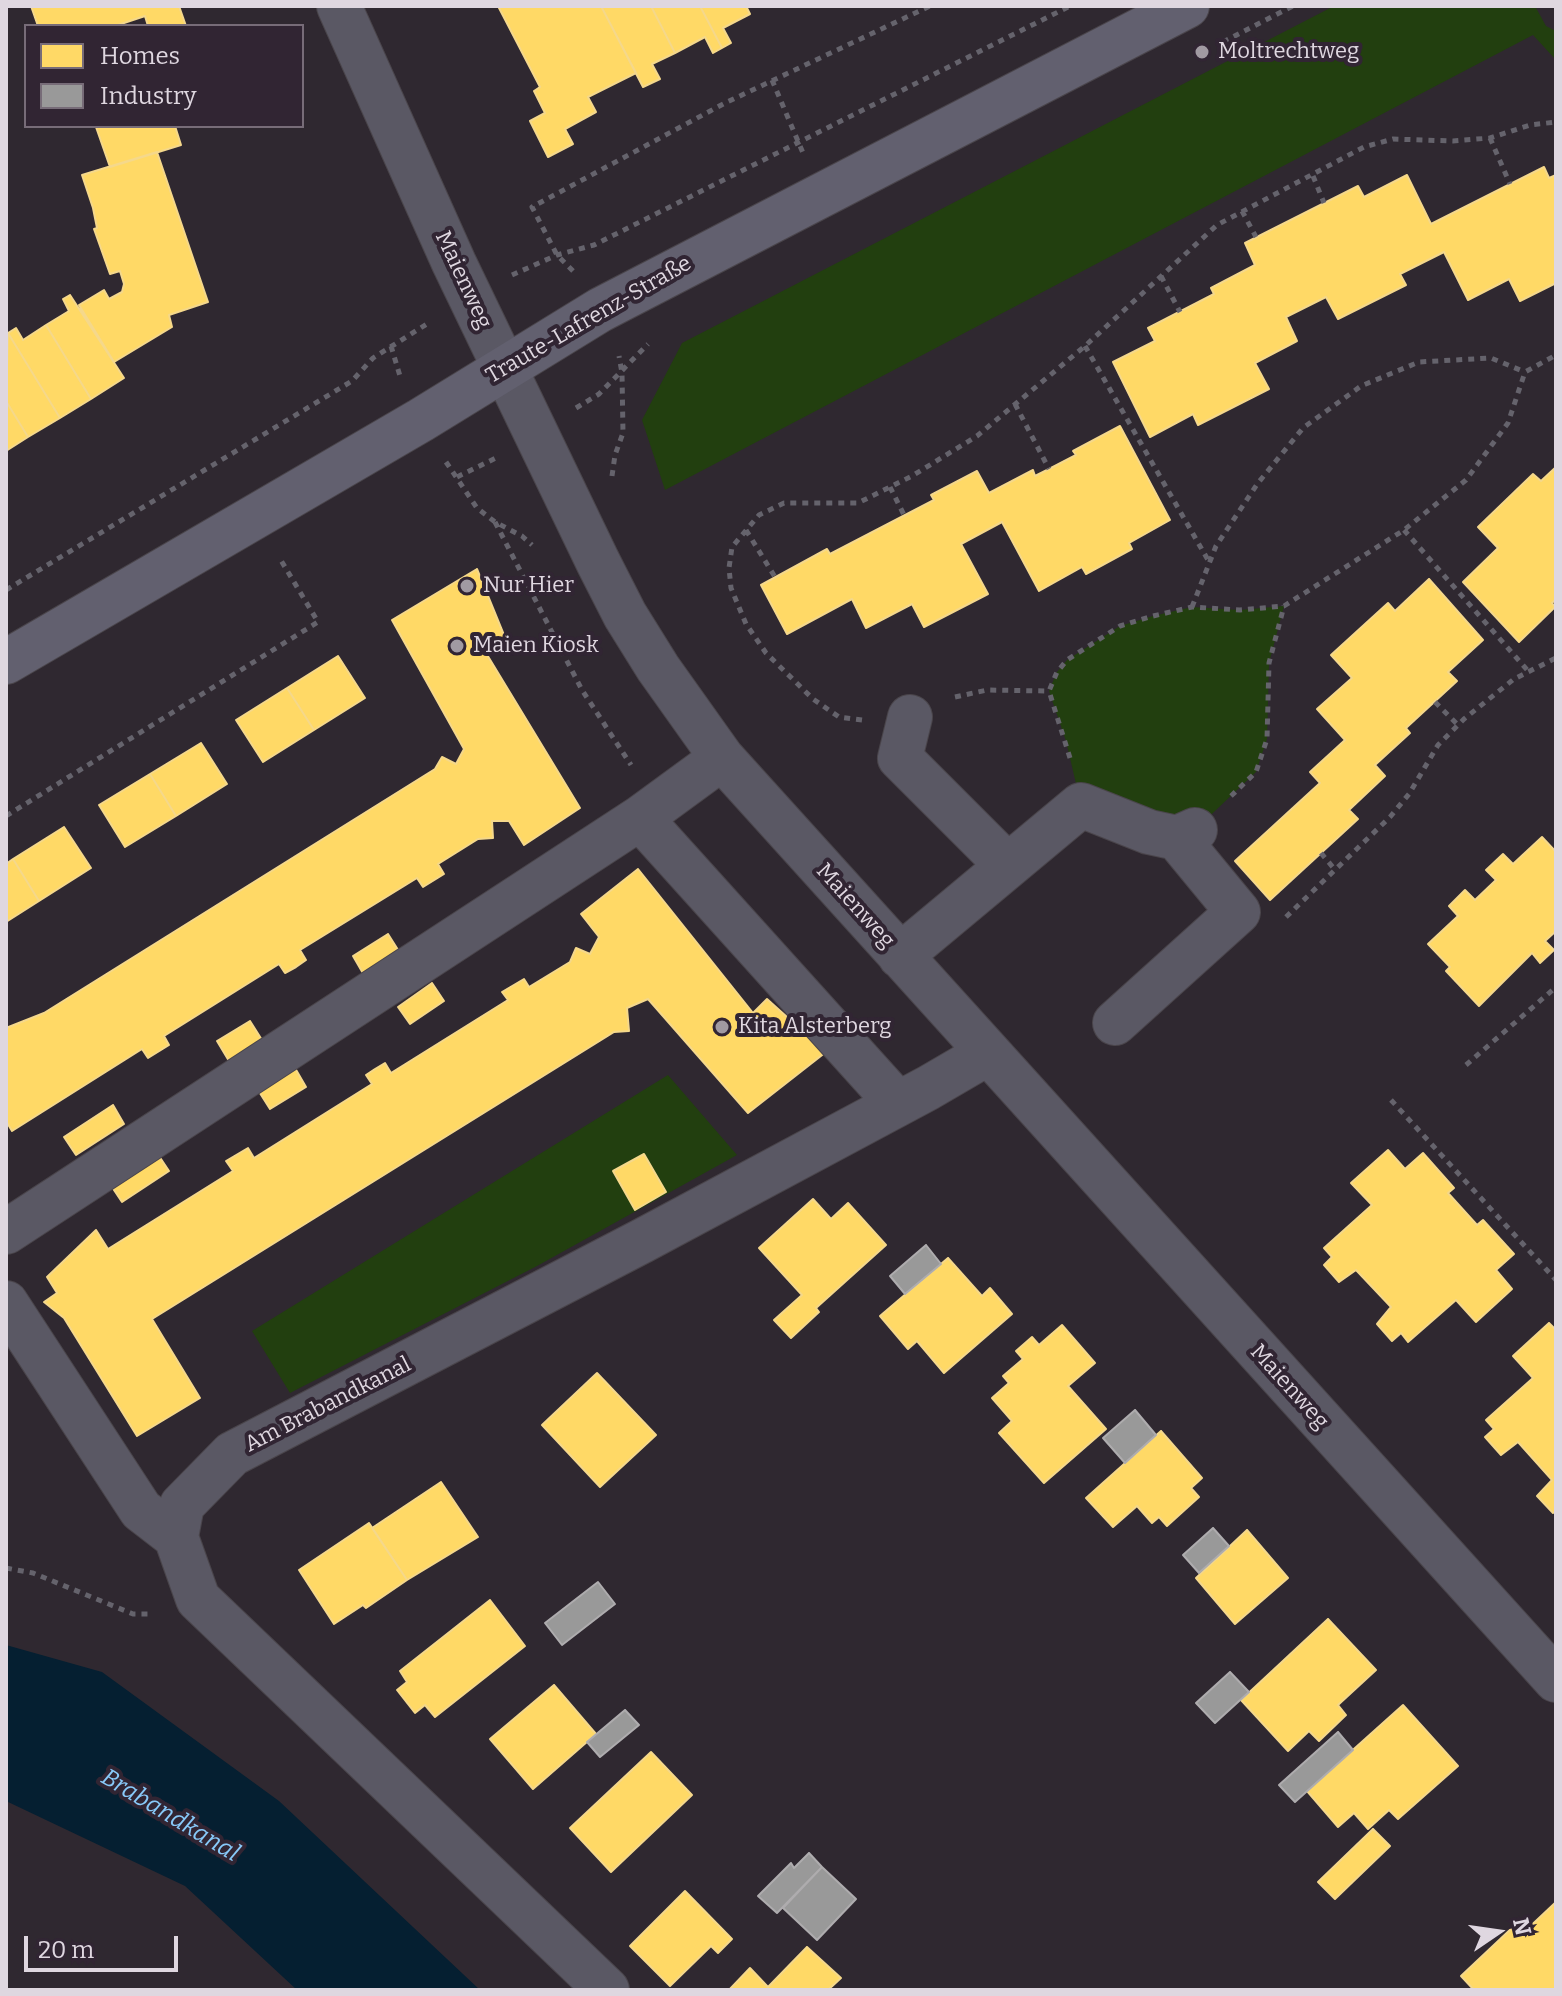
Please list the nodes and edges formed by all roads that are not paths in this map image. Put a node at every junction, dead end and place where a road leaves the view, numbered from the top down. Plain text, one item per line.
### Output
1 (339, 6) edge
2 (1187, 6) edge
3 (504, 368) junction
4 (6, 662) edge
5 (910, 717) road end
6 (722, 758) junction
7 (640, 818) junction
8 (1008, 866) junction
9 (900, 956) junction
10 (1115, 1023) dead end
11 (988, 1053) junction
12 (898, 1104) junction
13 (6, 1232) edge
14 (6, 1303) edge
15 (176, 1537) junction
16 (1556, 1680) edge
17 (607, 1990) edge

1 - 3 street, Maienweg
2 - 3 main road, Traute-Lafrenz-Straße
3 - 4 main road, Traute-Lafrenz-Straße
3 - 6 street, Maienweg
5 - 8 street
6 - 7 street
6 - 9 street, Maienweg
7 - 12 street
7 - 13 street
8 - 9 street
8 - 10 street
9 - 11 street, Maienweg
11 - 12 street, Am Brabandkanal
11 - 16 street, Maienweg
12 - 15 street, Am Brabandkanal
14 - 15 street
15 - 17 street

